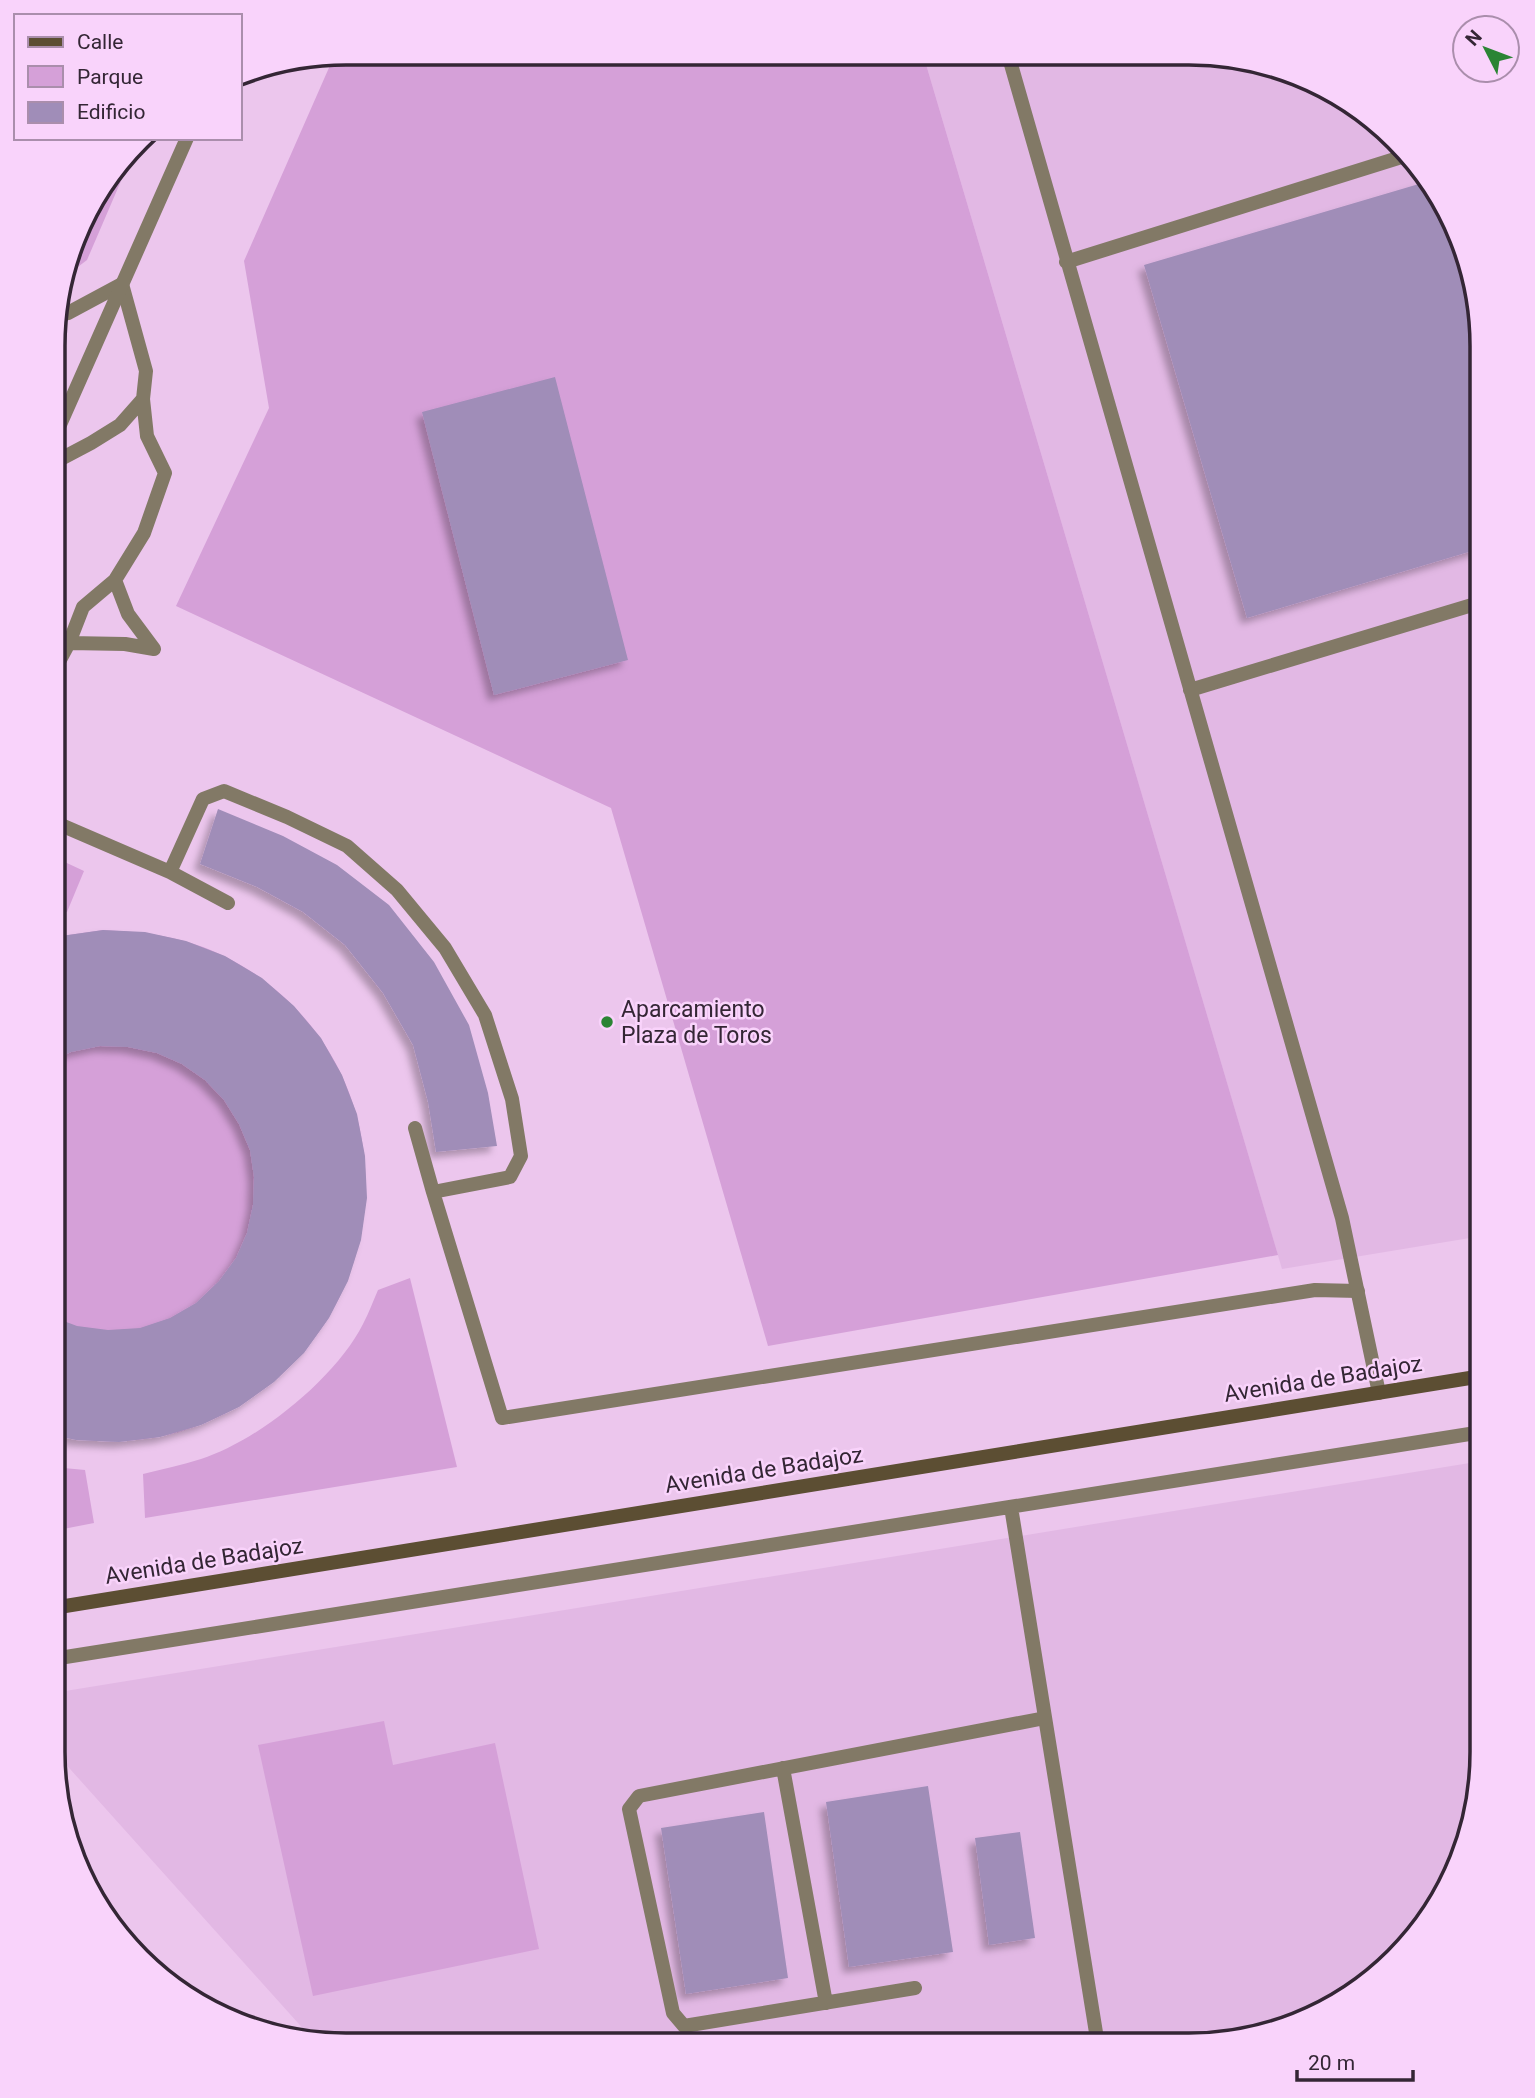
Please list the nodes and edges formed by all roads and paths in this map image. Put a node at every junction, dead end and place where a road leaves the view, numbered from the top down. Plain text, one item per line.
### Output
1 (1011, 65) edge
2 (186, 140) edge
3 (1398, 158) edge
4 (1066, 261) junction
5 (122, 284) junction
6 (67, 313) edge
7 (143, 399) junction
8 (65, 413) edge
9 (65, 457) edge
10 (115, 580) junction
11 (1470, 606) edge
12 (69, 643) junction
13 (65, 650) edge
14 (1190, 690) junction
15 (65, 827) edge
16 (170, 872) junction
17 (228, 903) dead end
18 (415, 1128) dead end
19 (433, 1192) junction
20 (1358, 1291) junction
21 (1470, 1378) edge
22 (1379, 1392) junction
23 (1470, 1434) edge
24 (1011, 1507) junction
25 (65, 1606) edge
26 (65, 1657) edge
27 (1045, 1718) junction
28 (783, 1768) junction
29 (915, 1989) dead end
30 (826, 2003) junction
31 (1096, 2033) edge

1 - 4 street
2 - 5 street
3 - 4 street
4 - 14 street
5 - 6 street
5 - 7 street
5 - 8 street
7 - 9 street
7 - 10 street
10 - 12 street
10 - 12 street
11 - 14 street
12 - 13 street
14 - 20 street
15 - 16 street
16 - 17 street
16 - 19 street
18 - 19 street
19 - 20 street
20 - 22 street
21 - 22 main road, Avenida de Badajoz
22 - 25 main road, Avenida de Badajoz
23 - 24 street
24 - 26 street
24 - 27 street
27 - 28 street
27 - 31 street
28 - 30 street
28 - 30 street
29 - 30 street

